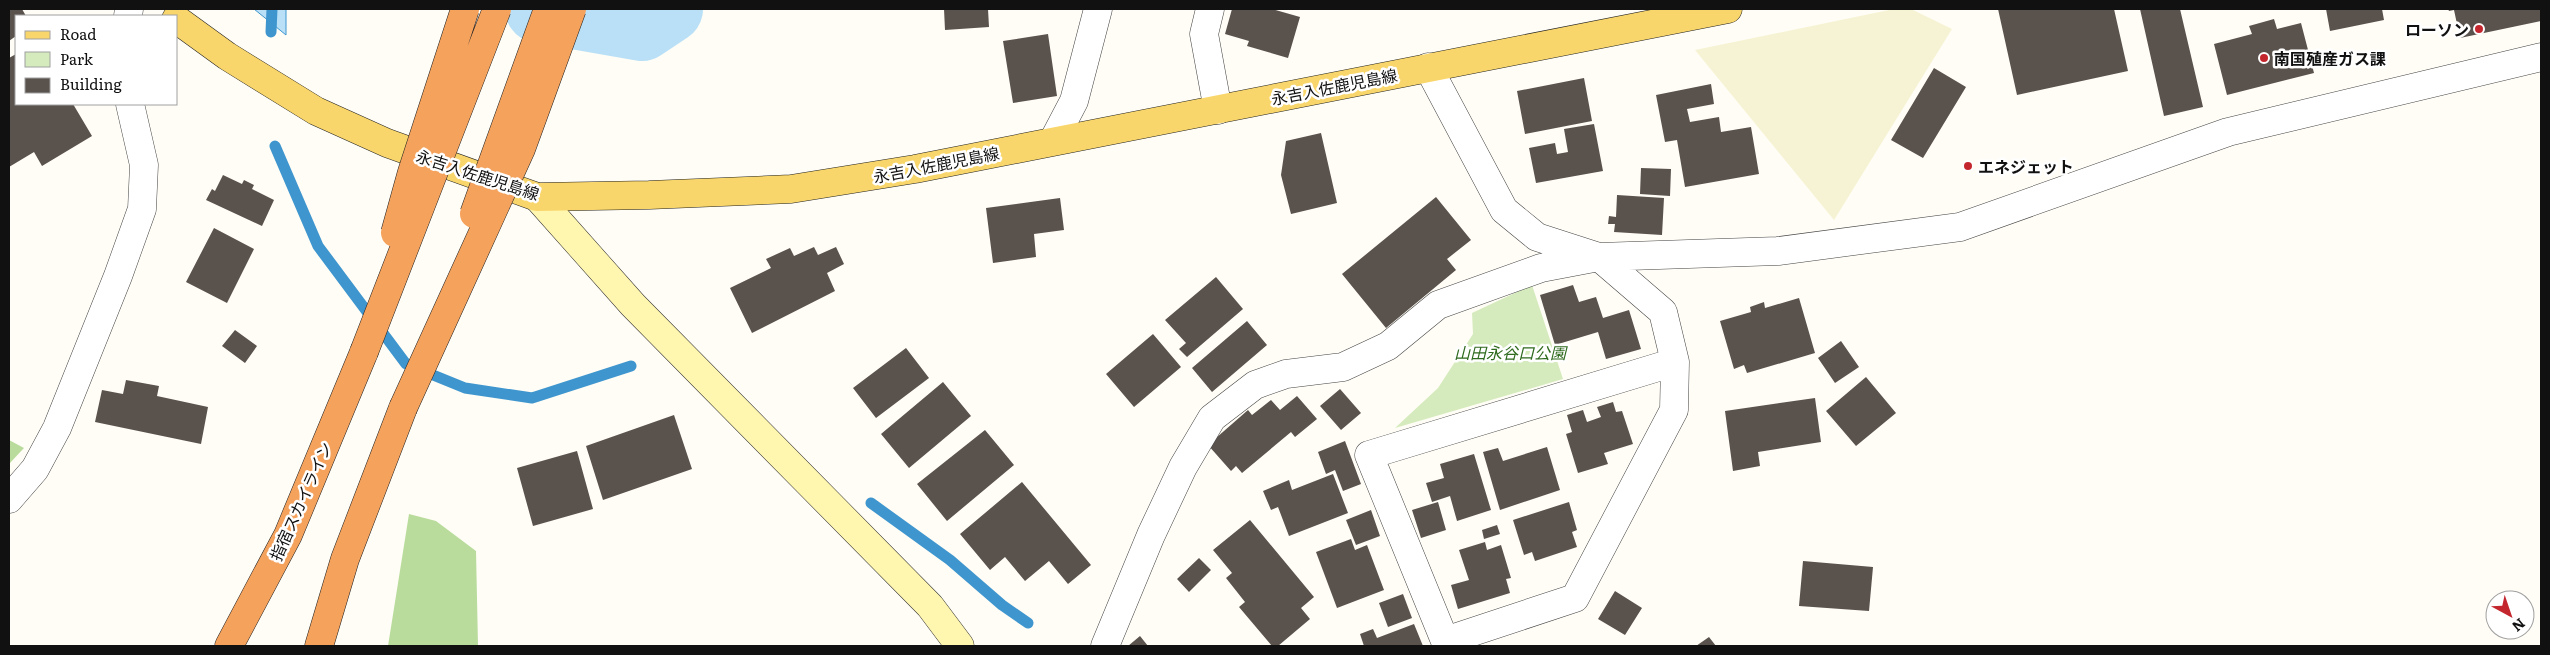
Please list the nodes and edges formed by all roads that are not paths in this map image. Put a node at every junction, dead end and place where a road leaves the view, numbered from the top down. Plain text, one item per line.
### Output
1 (465, 9) edge
2 (497, 9) edge
3 (548, 9) edge
4 (572, 9) edge
5 (1098, 9) edge
6 (1210, 9) edge
7 (1728, 9) edge
8 (178, 20) edge
9 (2541, 57) edge
10 (1428, 67) junction
11 (130, 105) edge
12 (1218, 110) junction
13 (1053, 141) junction
14 (537, 197) junction
15 (1599, 257) junction
16 (364, 352) junction
17 (1675, 362) junction
18 (403, 408) junction
19 (9, 499) edge
20 (229, 646) edge
21 (319, 646) edge
22 (960, 646) edge
23 (1105, 646) edge

1 - 16 highway, bridge
2 - 16 highway, bridge
3 - 18 highway, bridge
4 - 18 highway, bridge
5 - 13 street
6 - 12 street
7 - 10 main road, 永吉入佐鹿児島線
8 - 14 main road, 永吉入佐鹿児島線
9 - 15 street
10 - 12 main road, 永吉入佐鹿児島線
10 - 15 street
11 - 19 street
12 - 13 main road, 永吉入佐鹿児島線
13 - 14 main road, 永吉入佐鹿児島線
14 - 22 street
15 - 17 street
15 - 23 street
16 - 20 highway, 指宿スカイライン
17 - 17 street
18 - 21 highway

